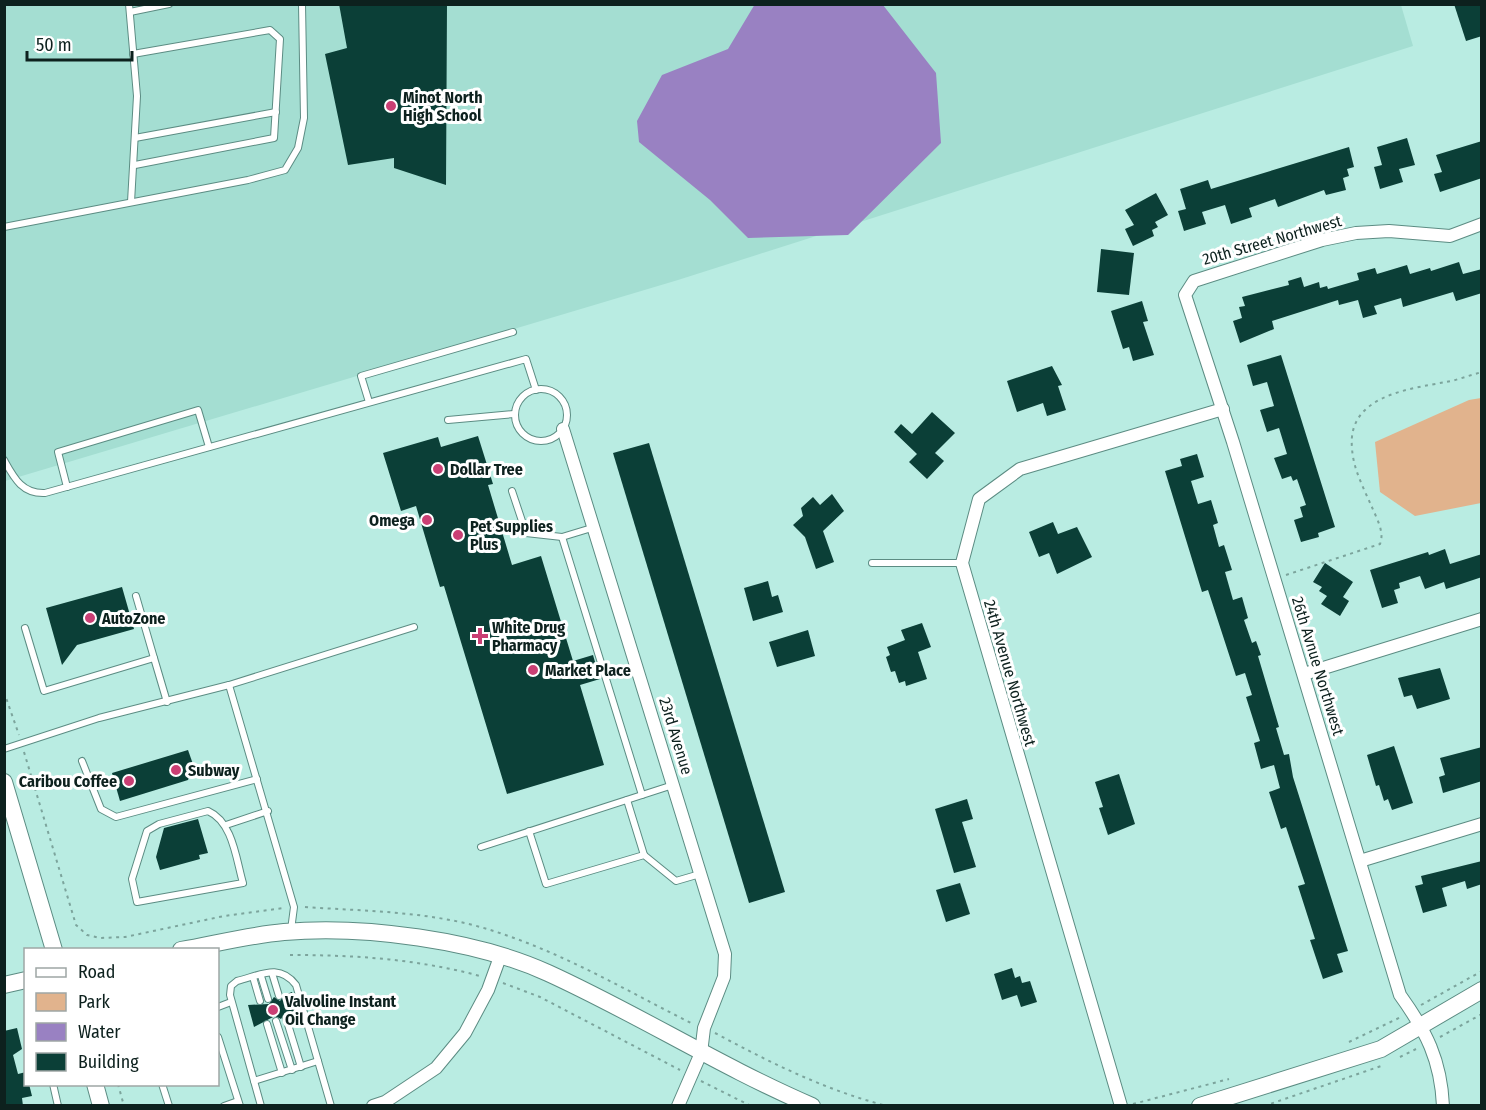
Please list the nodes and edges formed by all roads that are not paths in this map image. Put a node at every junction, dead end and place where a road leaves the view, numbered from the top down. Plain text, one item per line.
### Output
1 (169, 4) edge
2 (302, 4) edge
3 (129, 8) edge
4 (133, 54) junction
5 (276, 112) junction
6 (135, 138) junction
7 (135, 165) junction
8 (131, 202) junction
9 (1482, 224) edge
10 (4, 227) edge
11 (1185, 295) joint
12 (513, 332) dead end
13 (536, 390) junction
14 (369, 402) junction
15 (1223, 409) junction
16 (514, 414) junction
17 (448, 420) dead end
18 (563, 429) junction
19 (209, 447) junction
20 (4, 460) edge
21 (67, 487) junction
22 (512, 490) dead end
23 (595, 527) junction
24 (562, 537) junction
25 (962, 563) junction
26 (872, 564) dead end
27 (136, 596) dead end
28 (1482, 619) edge
29 (414, 627) dead end
30 (25, 628) dead end
31 (154, 658) junction
32 (1304, 674) junction
33 (229, 685) junction
34 (167, 702) junction
35 (4, 749) edge
36 (82, 761) dead end
37 (257, 779) junction
38 (4, 782) edge
39 (673, 785) junction
40 (642, 795) junction
41 (627, 800) junction
42 (268, 812) junction
43 (1482, 824) edge
44 (226, 825) junction
45 (529, 831) junction
46 (481, 847) dead end
47 (644, 855) junction
48 (1360, 861) junction
49 (700, 874) junction
50 (291, 932) junction
51 (53, 948) edge
52 (193, 948) edge
53 (500, 957) junction
54 (272, 973) junction
55 (261, 976) junction
56 (253, 977) junction
57 (24, 980) edge
58 (4, 985) edge
59 (1482, 990) edge
60 (279, 996) dead end
61 (268, 999) dead end
62 (260, 1001) dead end
63 (231, 1002) junction
64 (219, 1007) edge
65 (286, 1018) dead end
66 (276, 1021) dead end
67 (267, 1024) dead end
68 (1421, 1025) junction
69 (219, 1039) edge
70 (701, 1053) junction
71 (318, 1061) junction
72 (301, 1067) junction
73 (292, 1070) junction
74 (282, 1072) junction
75 (254, 1081) junction
76 (53, 1086) edge
77 (96, 1086) edge
78 (163, 1086) edge
79 (239, 1103) edge
80 (226, 1105) edge
81 (58, 1106) edge
82 (101, 1106) edge
83 (169, 1106) edge
84 (261, 1106) edge
85 (331, 1106) edge
86 (373, 1106) edge
87 (678, 1106) edge
88 (812, 1106) edge
89 (1122, 1106) edge
90 (1200, 1106) edge
91 (1443, 1106) edge

1 - 3 lane
2 - 8 lane
3 - 4 lane
4 - 5 lane
4 - 6 lane
5 - 6 lane
5 - 7 lane
6 - 7 lane
7 - 8 lane
8 - 10 lane
9 - 11 street, 20th Street Northwest
11 - 15 street, 26th Avnue Northwest
12 - 14 lane
13 - 14 lane
13 - 16 lane
13 - 18 lane
14 - 19 lane
15 - 25 street
15 - 32 street, 26th Avnue Northwest
16 - 17 lane
16 - 18 lane
18 - 23 street, 23rd Avenue
19 - 21 lane
19 - 21 lane
20 - 21 lane
22 - 24 lane
23 - 24 lane
23 - 39 street, 23rd Avenue
24 - 40 lane
25 - 26 lane
25 - 89 street, 24th Avenue Northwest
27 - 31 lane
28 - 32 street
29 - 33 lane
30 - 31 lane
31 - 34 lane
32 - 48 street, 26th Avnue Northwest
33 - 34 lane
33 - 37 lane
34 - 35 lane
36 - 37 lane
37 - 42 lane
38 - 51 street
39 - 40 lane
39 - 49 street, 23rd Avenue
40 - 41 lane
41 - 45 lane
41 - 47 lane
42 - 44 lane
42 - 50 lane
43 - 48 street
44 - 44 lane
45 - 46 lane
45 - 47 lane
47 - 49 lane
48 - 68 street, 26th Avnue Northwest
49 - 70 street, 23rd Avenue
50 - 52 street
50 - 53 street
53 - 70 street
53 - 86 street
54 - 55 lane
54 - 60 lane
54 - 71 lane
55 - 56 lane
55 - 61 lane
56 - 62 lane
56 - 63 lane
57 - 58 street
59 - 68 street
63 - 64 lane
63 - 75 lane
65 - 72 lane
66 - 73 lane
67 - 74 lane
68 - 90 street
68 - 91 street, 26th Avnue Northwest
69 - 79 lane
70 - 87 street, 23rd Avenue
70 - 88 street
71 - 72 lane
71 - 85 lane
72 - 73 lane
73 - 74 lane
74 - 75 lane
75 - 84 lane
76 - 81 lane
77 - 82 street
78 - 83 lane
79 - 80 lane

